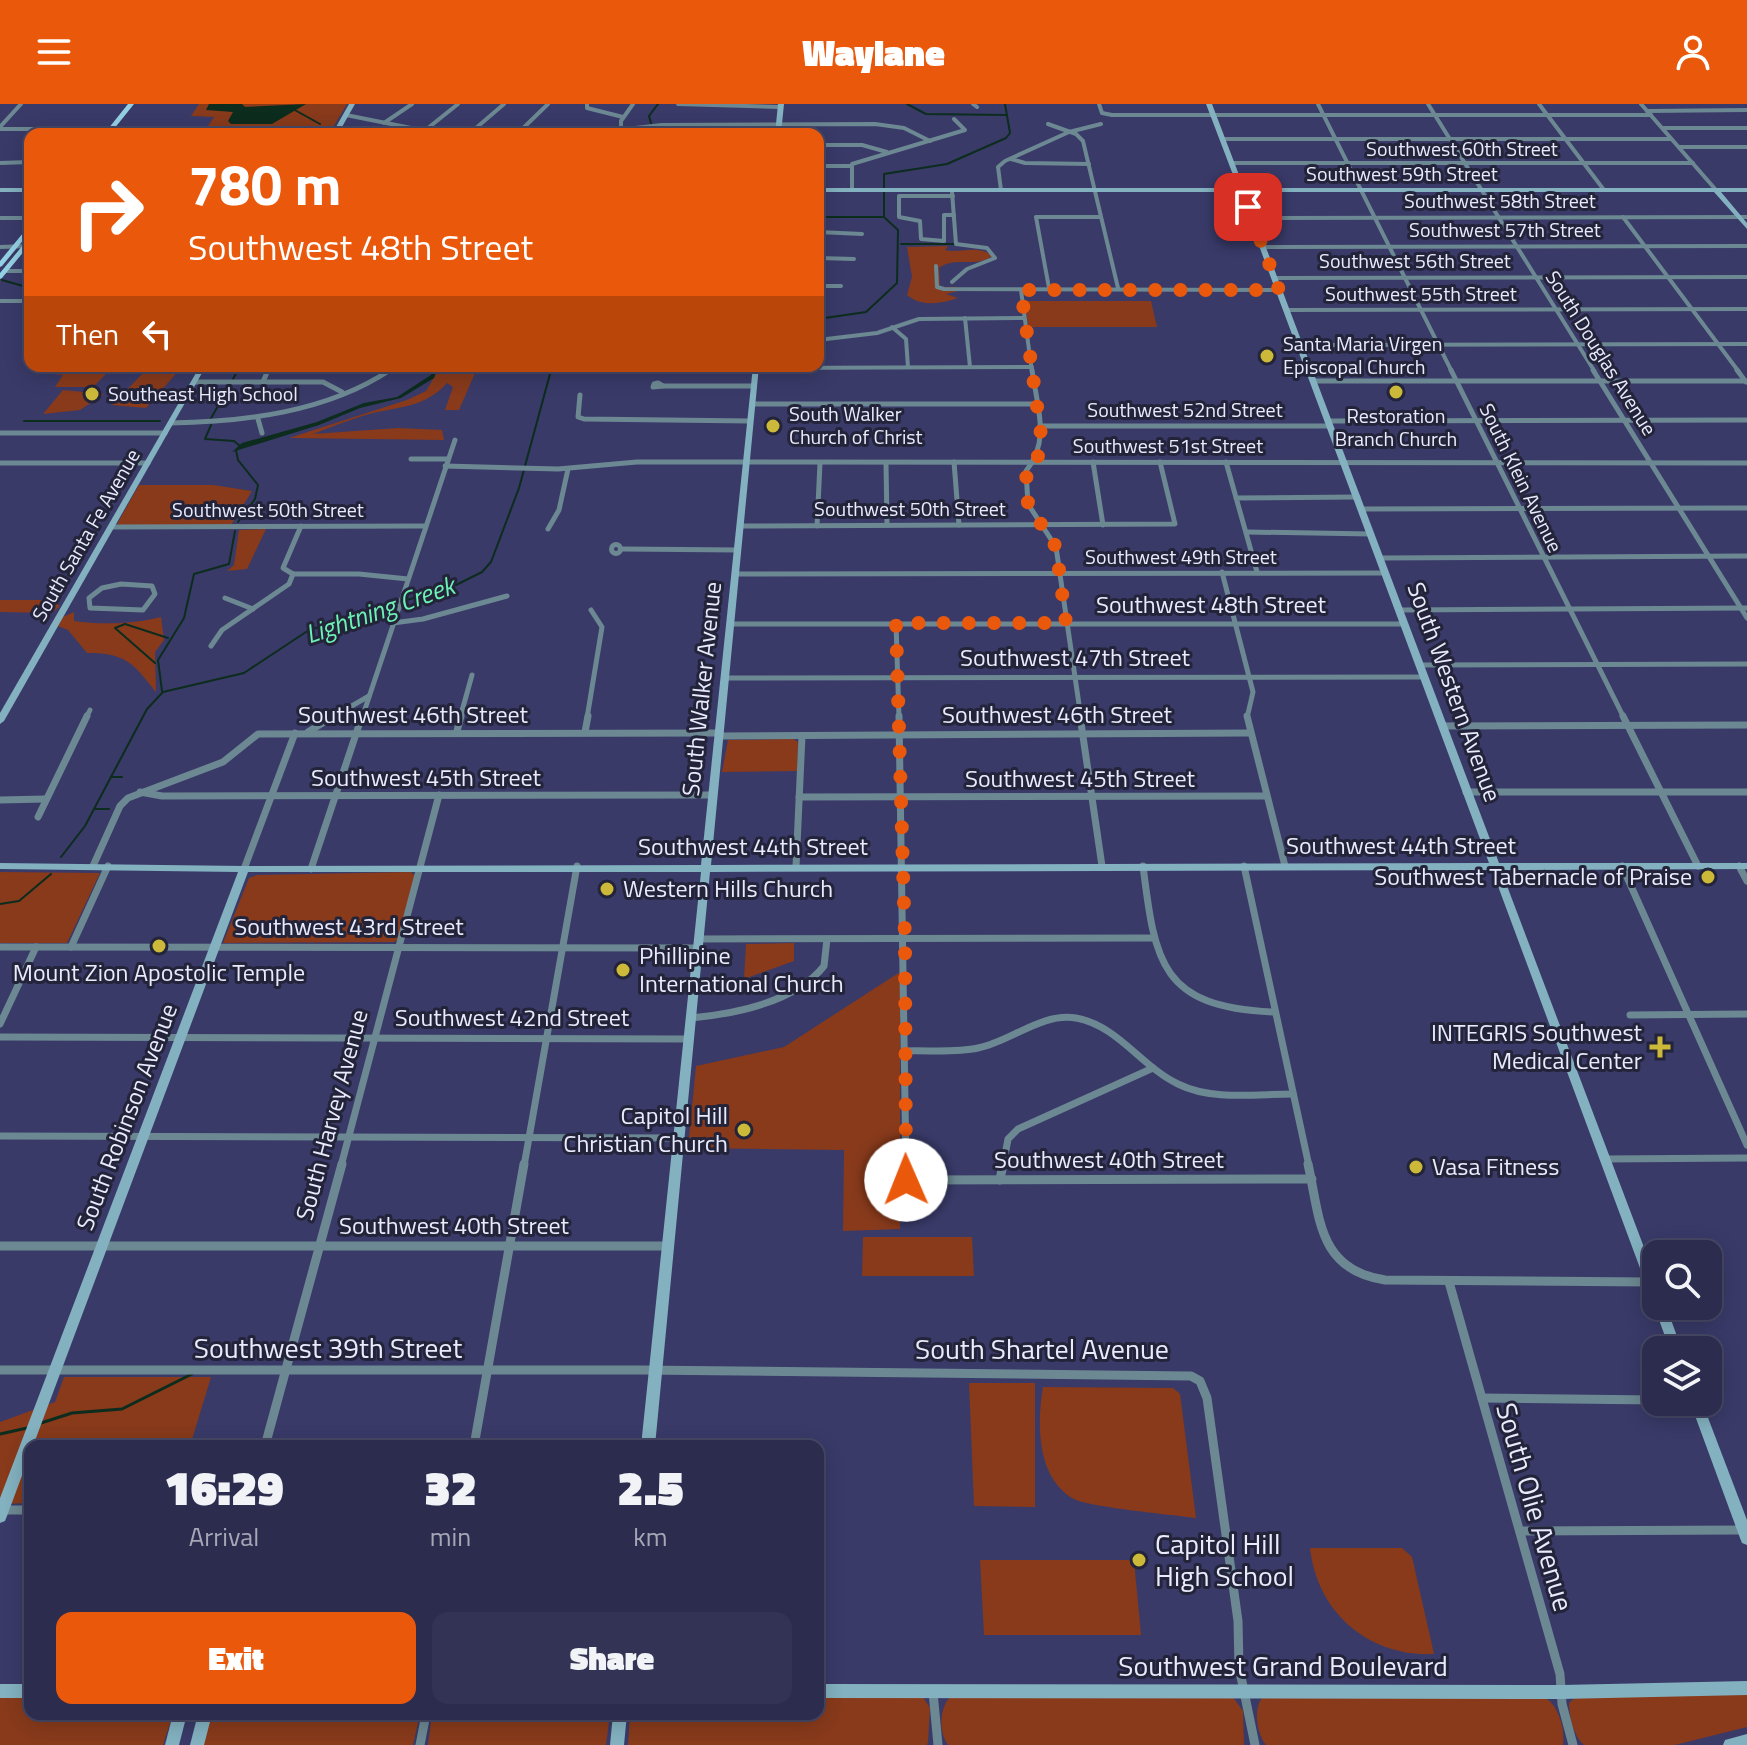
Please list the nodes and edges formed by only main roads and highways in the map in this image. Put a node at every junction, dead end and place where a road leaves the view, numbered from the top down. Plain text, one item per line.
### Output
1 (131, 104) edge
2 (140, 104) edge
3 (352, 104) edge
4 (1209, 104) edge
5 (780, 106) edge
6 (114, 128) edge
7 (115, 128) edge
8 (338, 128) edge
9 (778, 128) edge
10 (0, 190) edge
11 (24, 190) edge
12 (824, 190) edge
13 (1242, 190) junction
14 (1716, 190) junction
15 (1747, 190) edge
16 (1743, 217) edge
17 (1747, 227) edge
18 (24, 235) edge
19 (24, 248) edge
20 (2, 271) edge
21 (200, 372) edge
22 (755, 372) edge
23 (0, 721) edge
24 (0, 866) edge
25 (1496, 866) junction
26 (1743, 866) edge
27 (706, 867) junction
28 (244, 869) junction
29 (1642, 1258) edge
30 (1701, 1416) edge
31 (29, 1440) edge
32 (649, 1440) edge
33 (24, 1452) edge
34 (1, 1513) edge
35 (1746, 1534) edge
36 (1747, 1688) edge
37 (0, 1691) edge
38 (24, 1691) edge
39 (824, 1691) edge
40 (178, 1720) edge
41 (203, 1720) edge
42 (619, 1720) edge
43 (1747, 1741) edge
44 (172, 1745) edge
45 (197, 1745) edge
46 (617, 1745) edge
47 (1730, 1745) edge

1 - 6 main road
2 - 7 main road
3 - 8 main road
4 - 13 main road, South Western Avenue
5 - 9 main road
10 - 11 main road
12 - 13 main road, Southwest 59th Street
13 - 14 main road, Southwest 59th Street
13 - 25 main road, South Western Avenue
14 - 15 main road, Southwest 59th Street
14 - 16 main road
16 - 17 main road
18 - 20 main road
19 - 20 main road
21 - 23 main road, South Santa Fe Avenue
22 - 27 main road, South Walker Avenue
24 - 28 main road, Southwest 44th Street
25 - 26 main road, Southwest 44th Street
25 - 27 main road, Southwest 44th Street
25 - 29 main road, South Western Avenue
27 - 28 main road, Southwest 44th Street
27 - 32 main road, South Walker Avenue
28 - 31 main road, South Robinson Avenue
30 - 35 main road
33 - 34 main road, South Robinson Avenue
36 - 39 main road, Southwest Grand Boulevard
37 - 38 main road
40 - 44 main road
41 - 45 main road
42 - 46 main road
43 - 47 main road

